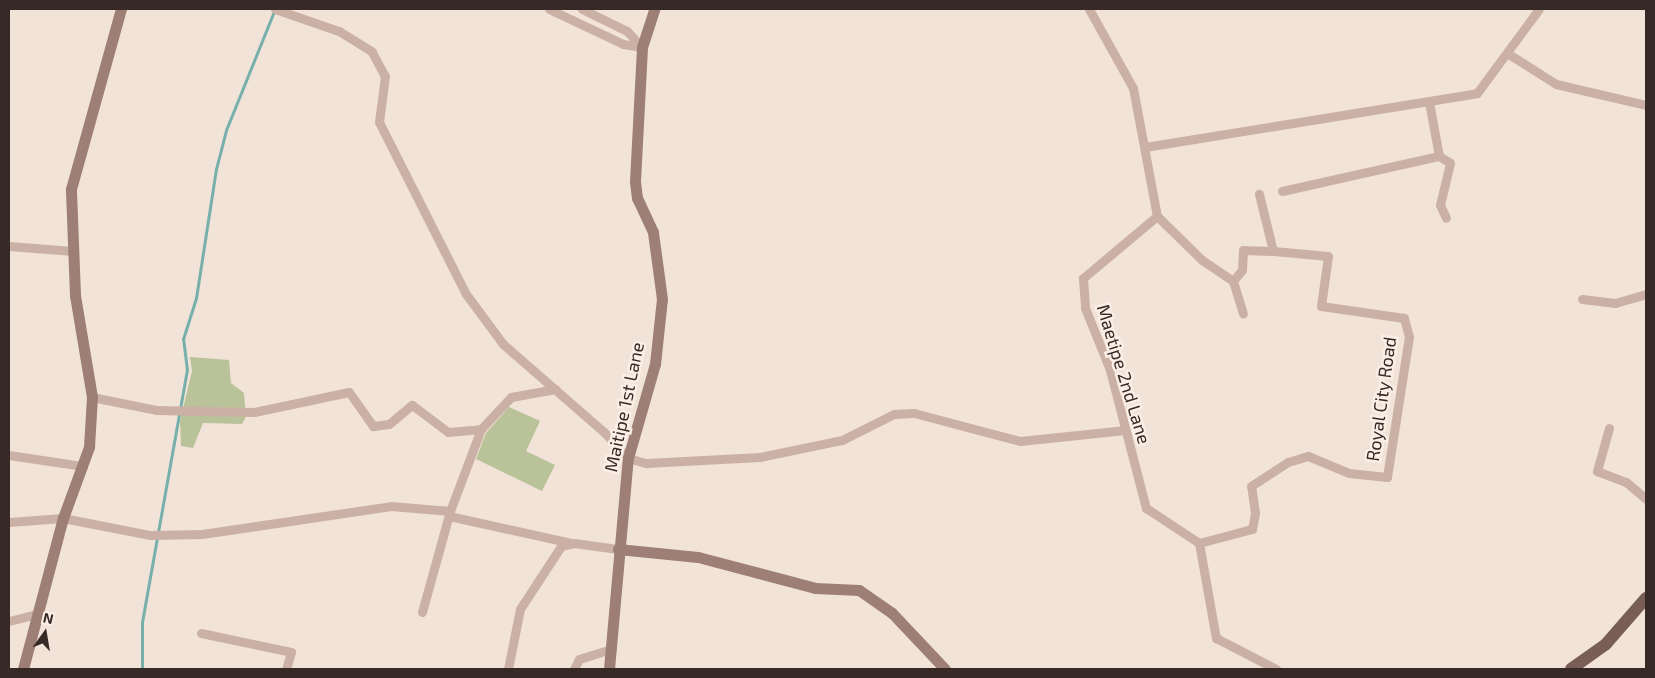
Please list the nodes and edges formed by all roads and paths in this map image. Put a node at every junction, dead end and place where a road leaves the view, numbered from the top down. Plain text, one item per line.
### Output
1 (121, 9) edge
2 (275, 9) edge
3 (548, 9) edge
4 (582, 9) edge
5 (654, 9) edge
6 (1089, 9) edge
7 (1540, 9) edge
8 (642, 47) junction
9 (1507, 53) junction
10 (1429, 102) junction
11 (1646, 105) edge
12 (1223, 137) dead end
13 (1146, 149) junction
14 (1440, 156) junction
15 (1282, 191) dead end
16 (1259, 194) dead end
17 (1157, 216) junction
18 (1446, 218) dead end
19 (9, 246) edge
20 (74, 251) junction
21 (1273, 251) junction
22 (1233, 281) junction
23 (1646, 294) edge
24 (1582, 299) dead end
25 (1243, 313) dead end
26 (555, 389) junction
27 (92, 397) junction
28 (1610, 428) dead end
29 (481, 429) junction
30 (1125, 430) junction
31 (9, 455) edge
32 (628, 458) junction
33 (83, 466) junction
34 (1646, 499) edge
35 (450, 513) junction
36 (63, 518) junction
37 (9, 522) edge
38 (574, 543) junction
39 (1199, 543) junction
40 (618, 549) junction
41 (1646, 598) edge
42 (422, 612) dead end
43 (37, 614) junction
44 (9, 621) edge
45 (201, 633) dead end
46 (612, 649) junction
47 (23, 669) edge
48 (286, 669) edge
49 (508, 669) edge
50 (574, 669) edge
51 (609, 669) edge
52 (945, 669) edge
53 (1276, 669) edge
54 (1571, 669) edge

1 - 20 street
2 - 26 street
3 - 8 street
4 - 8 street
5 - 8 street, Maitipe 1st Lane
6 - 13 street
7 - 9 street
8 - 32 street, Maitipe 1st Lane
9 - 10 street
9 - 11 street
10 - 13 street
10 - 14 street
12 - 13 street
13 - 17 street
14 - 15 street
14 - 18 street
16 - 21 street
17 - 22 street
17 - 30 street, Maetipe 2nd Lane
19 - 20 street
20 - 27 street
21 - 22 street
21 - 39 street, Royal City Road
22 - 25 street
23 - 24 street
26 - 29 street
26 - 32 street
27 - 29 street
27 - 33 street
28 - 34 street
29 - 35 street
30 - 32 street
30 - 39 street, Maetipe 2nd Lane
31 - 33 street
32 - 40 street, Maitipe 1st Lane
33 - 36 street
35 - 36 street
35 - 38 street
35 - 42 street
36 - 37 street
36 - 43 street
38 - 40 street
38 - 49 street
39 - 53 street
40 - 46 street, Maitipe 1st Lane
40 - 52 street
41 - 54 main road
43 - 44 street
43 - 47 street
45 - 48 street
46 - 50 street
46 - 51 street, Maitipe 1st Lane

